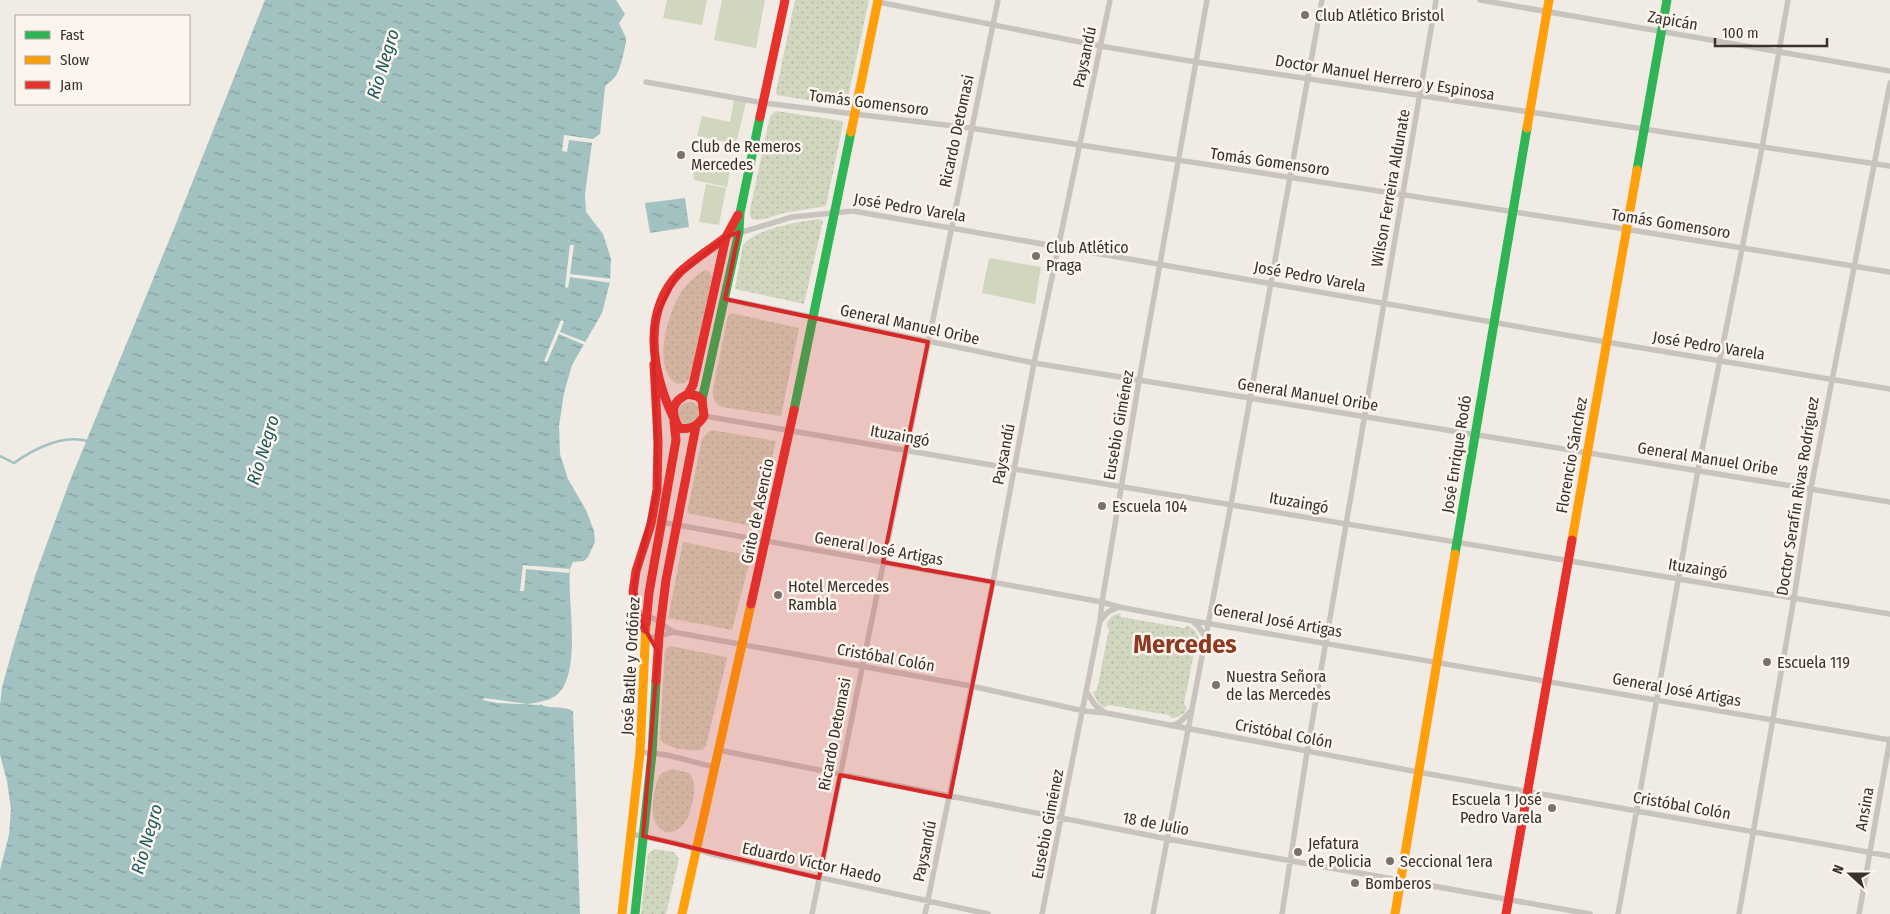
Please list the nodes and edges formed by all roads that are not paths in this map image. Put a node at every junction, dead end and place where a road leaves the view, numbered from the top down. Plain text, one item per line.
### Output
1 (785, 0) edge
2 (998, 0) edge
3 (1110, 0) edge
4 (1207, 0) edge
5 (1322, 0) edge
6 (1436, 0) edge
7 (1480, 0) edge
8 (1549, 0) edge
9 (1666, 0) edge
10 (1788, 0) edge
11 (878, 1) edge
12 (1547, 12) junction
13 (992, 25) junction
14 (1661, 32) junction
15 (1100, 46) junction
16 (1778, 52) junction
17 (1196, 62) junction
18 (1890, 71) edge
19 (1307, 79) junction
20 (646, 82) dead end
21 (1890, 83) edge
22 (1420, 97) junction
23 (764, 103) junction
24 (1530, 113) junction
25 (856, 114) junction
26 (970, 128) junction
27 (1644, 130) junction
28 (1080, 146) junction
29 (1762, 148) junction
30 (1178, 161) junction
31 (1874, 164) junction
32 (1890, 166) edge
33 (1290, 178) junction
34 (1403, 195) junction
35 (836, 211) junction
36 (1511, 212) junction
37 (740, 213) junction
38 (950, 227) junction
39 (1625, 229) junction
40 (739, 232) junction
41 (726, 237) junction
42 (1059, 246) junction
43 (1742, 248) junction
44 (1161, 264) junction
45 (1853, 266) junction
46 (1890, 272) edge
47 (1270, 284) junction
48 (725, 299) junction
49 (1384, 304) junction
50 (813, 318) junction
51 (1493, 322) junction
52 (928, 342) junction
53 (1606, 342) junction
54 (1720, 360) junction
55 (654, 364) junction
56 (1034, 364) junction
57 (1831, 379) junction
58 (1139, 381) junction
59 (1890, 389) edge
60 (688, 394) junction
61 (1249, 399) junction
62 (702, 400) junction
63 (704, 416) junction
64 (1365, 417) junction
65 (674, 419) junction
66 (696, 426) junction
67 (790, 430) junction
68 (1474, 434) junction
69 (905, 450) junction
70 (1587, 452) junction
71 (1015, 469) junction
72 (1698, 470) junction
73 (1121, 487) junction
74 (1811, 488) junction
75 (1890, 502) edge
76 (1231, 504) junction
77 (662, 522) junction
78 (1347, 524) junction
79 (676, 525) junction
80 (765, 542) junction
81 (1457, 542) junction
82 (1569, 561) junction
83 (883, 562) junction
84 (1679, 579) junction
85 (992, 582) junction
86 (1794, 598) junction
87 (1102, 602) junction
88 (1119, 607) junction
89 (1890, 614) edge
90 (646, 619) junction
91 (1188, 620) junction
92 (1100, 621) junction
93 (1209, 622) junction
94 (661, 623) junction
95 (645, 632) junction
96 (673, 632) junction
97 (659, 636) junction
98 (1206, 638) junction
99 (1327, 643) junction
100 (742, 645) junction
101 (1436, 662) junction
102 (861, 666) junction
103 (1547, 680) junction
104 (971, 686) junction
105 (1087, 692) junction
106 (1657, 699) junction
107 (1084, 711) junction
108 (1191, 712) junction
109 (1106, 714) junction
110 (1773, 720) junction
111 (1171, 726) junction
112 (1188, 729) junction
113 (1890, 740) edge
114 (718, 750) junction
115 (640, 752) junction
116 (1307, 752) junction
117 (652, 753) junction
118 (714, 767) junction
119 (1418, 772) junction
120 (840, 774) junction
121 (1528, 791) junction
122 (950, 797) junction
123 (1637, 811) junction
124 (1061, 819) junction
125 (1754, 832) junction
126 (631, 834) junction
127 (643, 836) junction
128 (1168, 839) junction
129 (696, 850) junction
130 (1871, 852) junction
131 (1890, 856) edge
132 (1291, 862) junction
133 (820, 878) junction
134 (1400, 881) junction
135 (1508, 900) junction
136 (928, 901) junction
137 (622, 914) edge
138 (635, 914) edge
139 (682, 914) edge
140 (812, 914) edge
141 (925, 914) edge
142 (988, 914) edge
143 (1042, 914) edge
144 (1153, 914) edge
145 (1282, 914) edge
146 (1395, 914) edge
147 (1506, 914) edge
148 (1590, 914) edge
149 (1618, 914) edge
150 (1739, 914) edge
151 (1858, 914) edge

1 - 23 street
2 - 13 street, Ricardo Detomasi
3 - 15 street, Paysandú
4 - 17 street, Eusebio Giménez
5 - 19 street
6 - 22 street, Wilson Ferreira Aldunate
7 - 12 street, Zapicán
8 - 12 street, José Enrique Rodó
9 - 14 street, Florencio Sánchez
10 - 16 street
11 - 13 street, Doctor Manuel Herrero y Espinosa
11 - 25 street, Grito de Asencio
12 - 14 street, Zapicán
12 - 24 street, José Enrique Rodó
13 - 15 street, Doctor Manuel Herrero y Espinosa
13 - 26 street, Ricardo Detomasi
14 - 16 street, Zapicán
14 - 27 street, Florencio Sánchez
15 - 17 street, Doctor Manuel Herrero y Espinosa
15 - 28 street, Paysandú
16 - 18 street, Zapicán
16 - 29 street
17 - 19 street, Doctor Manuel Herrero y Espinosa
17 - 30 street, Eusebio Giménez
19 - 22 street, Doctor Manuel Herrero y Espinosa
19 - 33 street
20 - 23 street, Tomás Gomensoro
21 - 31 street, Doctor Serafín Rivas Rodríguez
22 - 24 street, Doctor Manuel Herrero y Espinosa
22 - 34 street, Wilson Ferreira Aldunate
23 - 25 street, Tomás Gomensoro
23 - 37 street
24 - 27 street, Doctor Manuel Herrero y Espinosa
24 - 36 street, José Enrique Rodó
25 - 26 street, Tomás Gomensoro
25 - 35 street, Grito de Asencio
26 - 28 street, Tomás Gomensoro
26 - 38 street, Ricardo Detomasi
27 - 29 street, Doctor Manuel Herrero y Espinosa
27 - 39 street, Florencio Sánchez
28 - 30 street, Tomás Gomensoro
28 - 42 street, Paysandú
29 - 31 street, Doctor Manuel Herrero y Espinosa
29 - 43 street
30 - 33 street, Tomás Gomensoro
30 - 44 street, Eusebio Giménez
31 - 32 street, Doctor Manuel Herrero y Espinosa
31 - 45 street, Doctor Serafín Rivas Rodríguez
33 - 34 street, Tomás Gomensoro
33 - 47 street
34 - 36 street, Tomás Gomensoro
34 - 49 street, Wilson Ferreira Aldunate
35 - 38 street, José Pedro Varela
35 - 40 street, José Pedro Varela
35 - 50 street, Grito de Asencio
36 - 39 street, Tomás Gomensoro
36 - 51 street, José Enrique Rodó
37 - 40 street
37 - 41 street
38 - 42 street, José Pedro Varela
38 - 52 street, Ricardo Detomasi
39 - 43 street, Tomás Gomensoro
39 - 53 street, Florencio Sánchez
40 - 41 street, José Pedro Varela
40 - 48 street
41 - 55 street
41 - 60 street
42 - 44 street, José Pedro Varela
42 - 56 street, Paysandú
43 - 45 street, Tomás Gomensoro
43 - 54 street
44 - 47 street, José Pedro Varela
44 - 58 street, Eusebio Giménez
45 - 46 street, Tomás Gomensoro
45 - 57 street, Doctor Serafín Rivas Rodríguez
47 - 49 street, José Pedro Varela
47 - 61 street
48 - 50 street, General Manuel Oribe
48 - 62 street
49 - 51 street, José Pedro Varela
49 - 64 street, Wilson Ferreira Aldunate
50 - 52 street, General Manuel Oribe
50 - 67 street, Grito de Asencio
51 - 53 street, José Pedro Varela
51 - 68 street, José Enrique Rodó
52 - 56 street, General Manuel Oribe
52 - 69 street, Ricardo Detomasi
53 - 54 street, José Pedro Varela
53 - 70 street, Florencio Sánchez
54 - 57 street, José Pedro Varela
54 - 72 street
55 - 65 street
55 - 95 street
56 - 58 street, General Manuel Oribe
56 - 71 street, Paysandú
57 - 59 street, José Pedro Varela
57 - 74 street, Doctor Serafín Rivas Rodríguez
58 - 61 street, General Manuel Oribe
58 - 73 street, Eusebio Giménez
60 - 62 street
60 - 65 street
61 - 64 street, General Manuel Oribe
61 - 76 street
62 - 63 street
63 - 66 street
63 - 67 street, Ituzaingó
64 - 68 street, General Manuel Oribe
64 - 78 street, Wilson Ferreira Aldunate
65 - 66 street
65 - 77 street, José Batlle y Ordóñez
66 - 79 street
67 - 69 street, Ituzaingó
67 - 80 street, Grito de Asencio
68 - 70 street, General Manuel Oribe
68 - 81 street, José Enrique Rodó
69 - 71 street, Ituzaingó
69 - 83 street, Ricardo Detomasi
70 - 72 street, General Manuel Oribe
70 - 82 street, Florencio Sánchez
71 - 73 street, Ituzaingó
71 - 85 street, Paysandú
72 - 74 street, General Manuel Oribe
72 - 84 street
73 - 76 street, Ituzaingó
73 - 87 street, Eusebio Giménez
74 - 75 street, General Manuel Oribe
74 - 86 street, Doctor Serafín Rivas Rodríguez
76 - 78 street, Ituzaingó
76 - 93 street
77 - 79 street, General José Artigas
77 - 90 street, José Batlle y Ordóñez
78 - 81 street, Ituzaingó
78 - 99 street, Wilson Ferreira Aldunate
79 - 80 street, General José Artigas
79 - 94 street
80 - 83 street, General José Artigas
80 - 100 street, Grito de Asencio
81 - 82 street, Ituzaingó
81 - 101 street, José Enrique Rodó
82 - 84 street, Ituzaingó
82 - 103 street, Florencio Sánchez
83 - 85 street, General José Artigas
83 - 102 street, Ricardo Detomasi
84 - 86 street, Ituzaingó
84 - 106 street
85 - 87 street, General José Artigas
85 - 104 street, Paysandú
86 - 89 street, Ituzaingó
86 - 110 street, Doctor Serafín Rivas Rodríguez
87 - 88 street, General José Artigas
87 - 92 street, Eusebio Giménez
88 - 91 street, General José Artigas
88 - 92 street
90 - 94 street
90 - 95 street, José Batlle y Ordóñez
91 - 93 street, General José Artigas
91 - 98 street
92 - 105 street, Eusebio Giménez
93 - 98 street
93 - 99 street, General José Artigas
94 - 96 street
94 - 97 street
95 - 97 street
95 - 115 street, José Batlle y Ordóñez
96 - 97 street
96 - 100 street, Cristóbal Colón
97 - 117 street
98 - 108 street
99 - 101 street, General José Artigas
99 - 116 street, Wilson Ferreira Aldunate
100 - 102 street, Cristóbal Colón
100 - 114 street, Grito de Asencio
101 - 103 street, General José Artigas
101 - 119 street, José Enrique Rodó
102 - 104 street, Cristóbal Colón
102 - 120 street, Ricardo Detomasi
103 - 106 street, General José Artigas
103 - 121 street, Florencio Sánchez
104 - 107 street, Cristóbal Colón
104 - 122 street, Paysandú
105 - 107 street, Eusebio Giménez
105 - 109 street
106 - 110 street, General José Artigas
106 - 123 street
107 - 109 street, Cristóbal Colón
107 - 124 street, Eusebio Giménez
108 - 111 street
108 - 112 street
109 - 111 street, Cristóbal Colón
110 - 113 street, General José Artigas
110 - 125 street, Doctor Serafín Rivas Rodríguez
111 - 112 street, Cristóbal Colón
112 - 116 street, Cristóbal Colón
112 - 128 street
113 - 130 street, Ansina
114 - 118 street, Grito de Asencio
114 - 120 street, 18 de Julio
115 - 117 street
115 - 126 street, José Batlle y Ordóñez
116 - 119 street, Cristóbal Colón
116 - 132 street, Wilson Ferreira Aldunate
117 - 118 street
117 - 127 street
118 - 129 street, Grito de Asencio
119 - 121 street, Cristóbal Colón
119 - 134 street, José Enrique Rodó
120 - 122 street, 18 de Julio
120 - 133 street, Ricardo Detomasi
121 - 123 street, Cristóbal Colón
121 - 135 street, Florencio Sánchez
122 - 124 street, 18 de Julio
122 - 136 street, Paysandú
123 - 125 street, Cristóbal Colón
123 - 149 street
124 - 128 street, 18 de Julio
124 - 143 street, Eusebio Giménez
125 - 130 street, Cristóbal Colón
125 - 150 street, Doctor Serafín Rivas Rodríguez
126 - 127 street, Eduardo Víctor Haedo
126 - 137 street, José Batlle y Ordóñez
127 - 129 street, Eduardo Víctor Haedo
127 - 138 street
128 - 132 street, 18 de Julio
128 - 144 street
129 - 133 street, Eduardo Víctor Haedo
129 - 139 street, Grito de Asencio
130 - 131 street, Cristóbal Colón
130 - 151 street, Ansina
132 - 134 street, 18 de Julio
132 - 145 street, Wilson Ferreira Aldunate
133 - 136 street, Eduardo Víctor Haedo
133 - 140 street, Ricardo Detomasi
134 - 135 street, 18 de Julio
134 - 146 street, José Enrique Rodó
135 - 147 street, Florencio Sánchez
135 - 148 street, 18 de Julio
136 - 141 street, Paysandú
136 - 142 street, Eduardo Víctor Haedo

